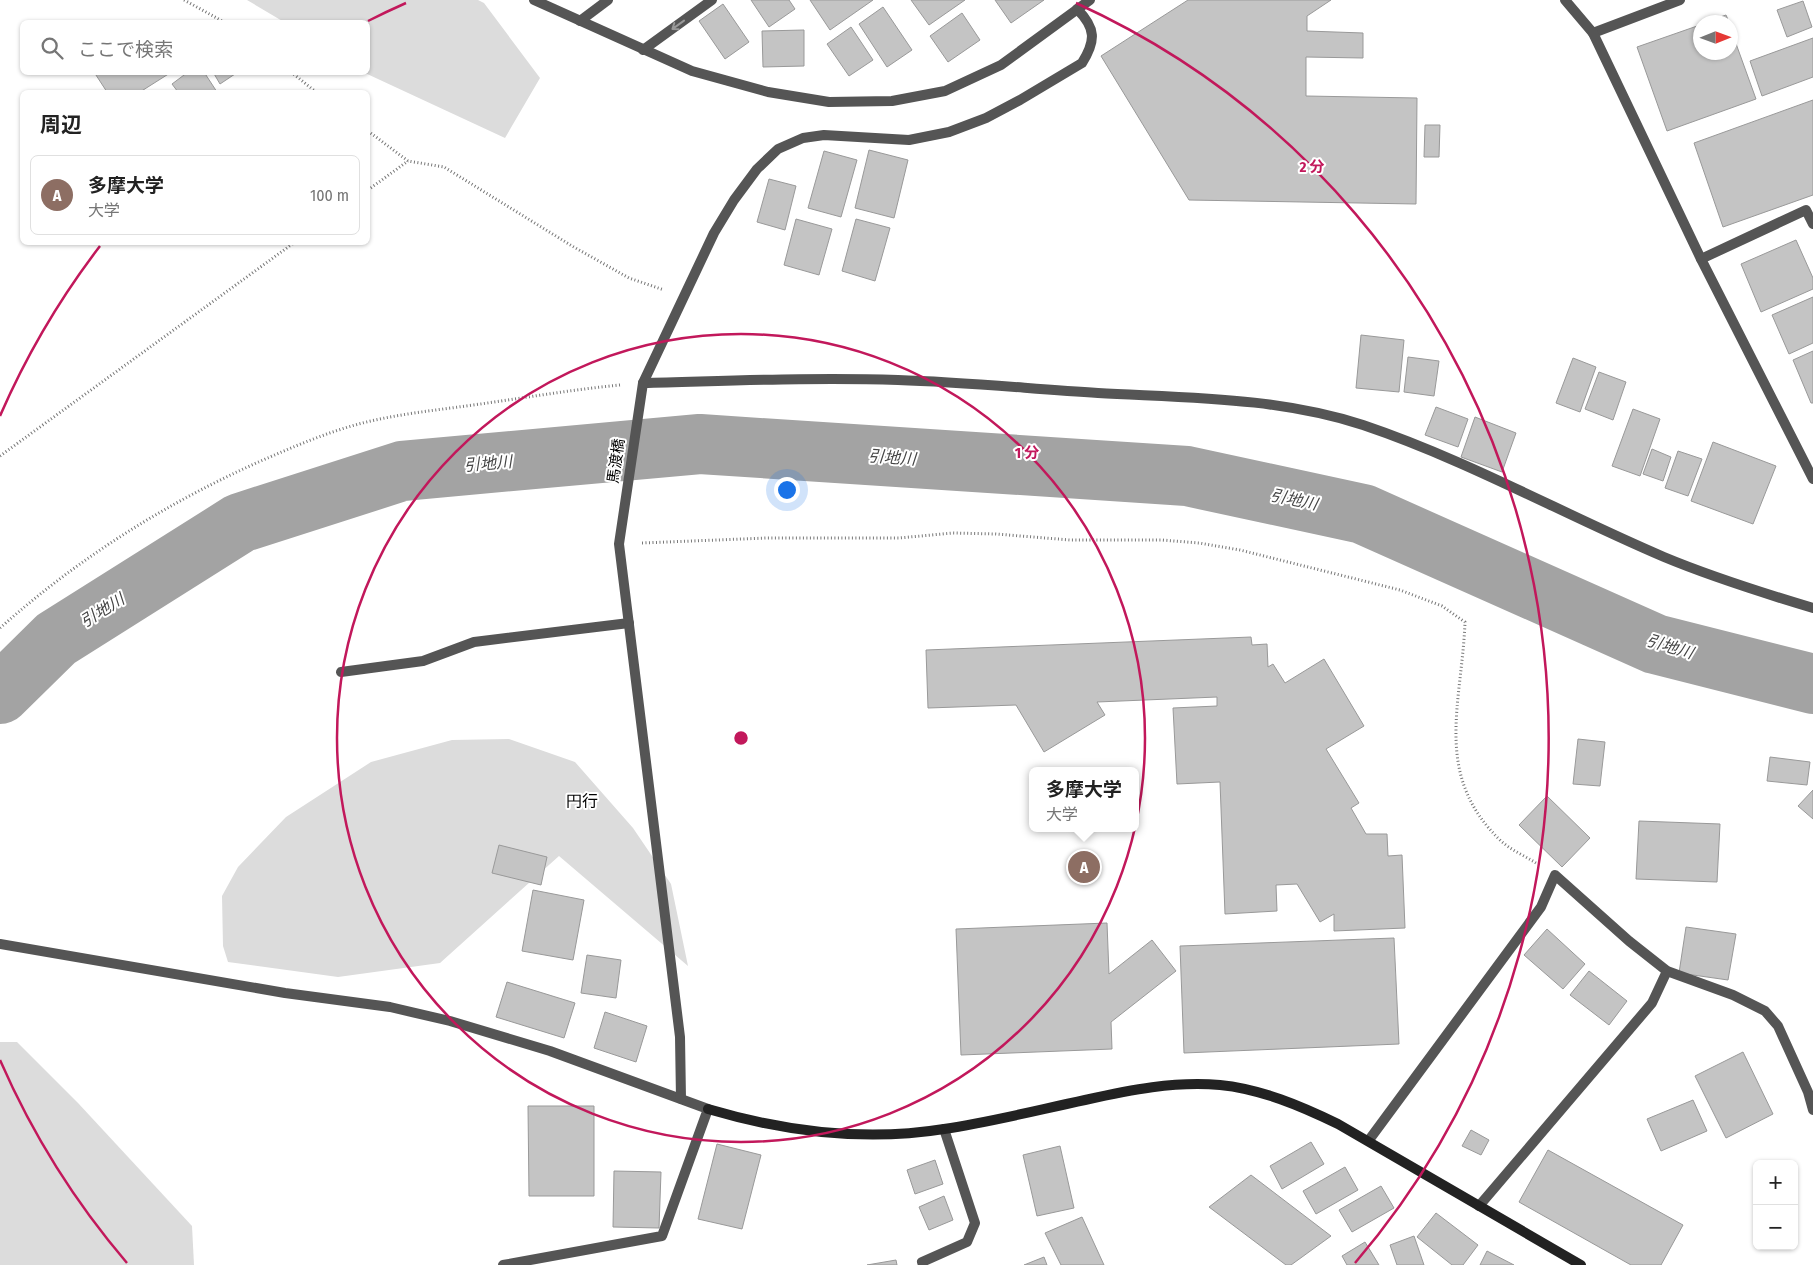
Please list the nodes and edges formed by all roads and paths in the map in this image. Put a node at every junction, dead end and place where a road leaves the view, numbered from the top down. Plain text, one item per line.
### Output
1 (184, 0) edge
2 (534, 0) edge
3 (608, 0) edge
4 (712, 0) edge
5 (1090, 0) edge
6 (1565, 0) edge
7 (1680, 0) edge
8 (1077, 9) junction
9 (220, 20) edge
10 (580, 21) junction
11 (1593, 33) junction
12 (643, 50) junction
13 (296, 75) edge
14 (314, 90) edge
15 (370, 132) edge
16 (408, 161) junction
17 (370, 189) edge
18 (1813, 224) edge
19 (292, 245) edge
20 (1701, 259) junction
21 (684, 296) junction
22 (643, 383) junction
23 (0, 456) edge
24 (1813, 480) edge
25 (619, 544) junction
26 (1813, 608) edge
27 (629, 622) junction
28 (0, 628) edge
29 (341, 672) dead end
30 (1555, 875) junction
31 (0, 944) edge
32 (1667, 971) junction
33 (681, 1099) junction
34 (708, 1109) junction
35 (1813, 1110) edge
36 (944, 1129) junction
37 (1369, 1140) junction
38 (1479, 1206) junction
39 (504, 1265) edge
40 (923, 1265) edge
41 (1582, 1265) edge

1 - 9 path
2 - 10 street
3 - 10 street
4 -> 12 street
5 - 8 street
6 - 11 street
7 - 11 street
8 - 12 street
8 - 21 street, 馬渡橋
10 - 12 street
11 - 20 street
13 - 14 path
15 - 16 path
16 - 17 path
16 - 21 path
18 - 20 street
19 - 23 path
20 - 24 street
21 - 22 street, 馬渡橋
22 - 25 street, 馬渡橋
22 - 26 street
22 - 28 path
25 - 27 street, 馬渡橋
25 - 30 path
27 - 29 street
27 - 33 street, 馬渡橋
30 - 32 street
30 - 37 street
31 - 33 street
32 - 35 street
32 - 38 street
33 - 34 street
34 - 36 street
34 - 39 street
36 - 37 street
36 - 40 street
37 - 38 street
38 - 41 street

